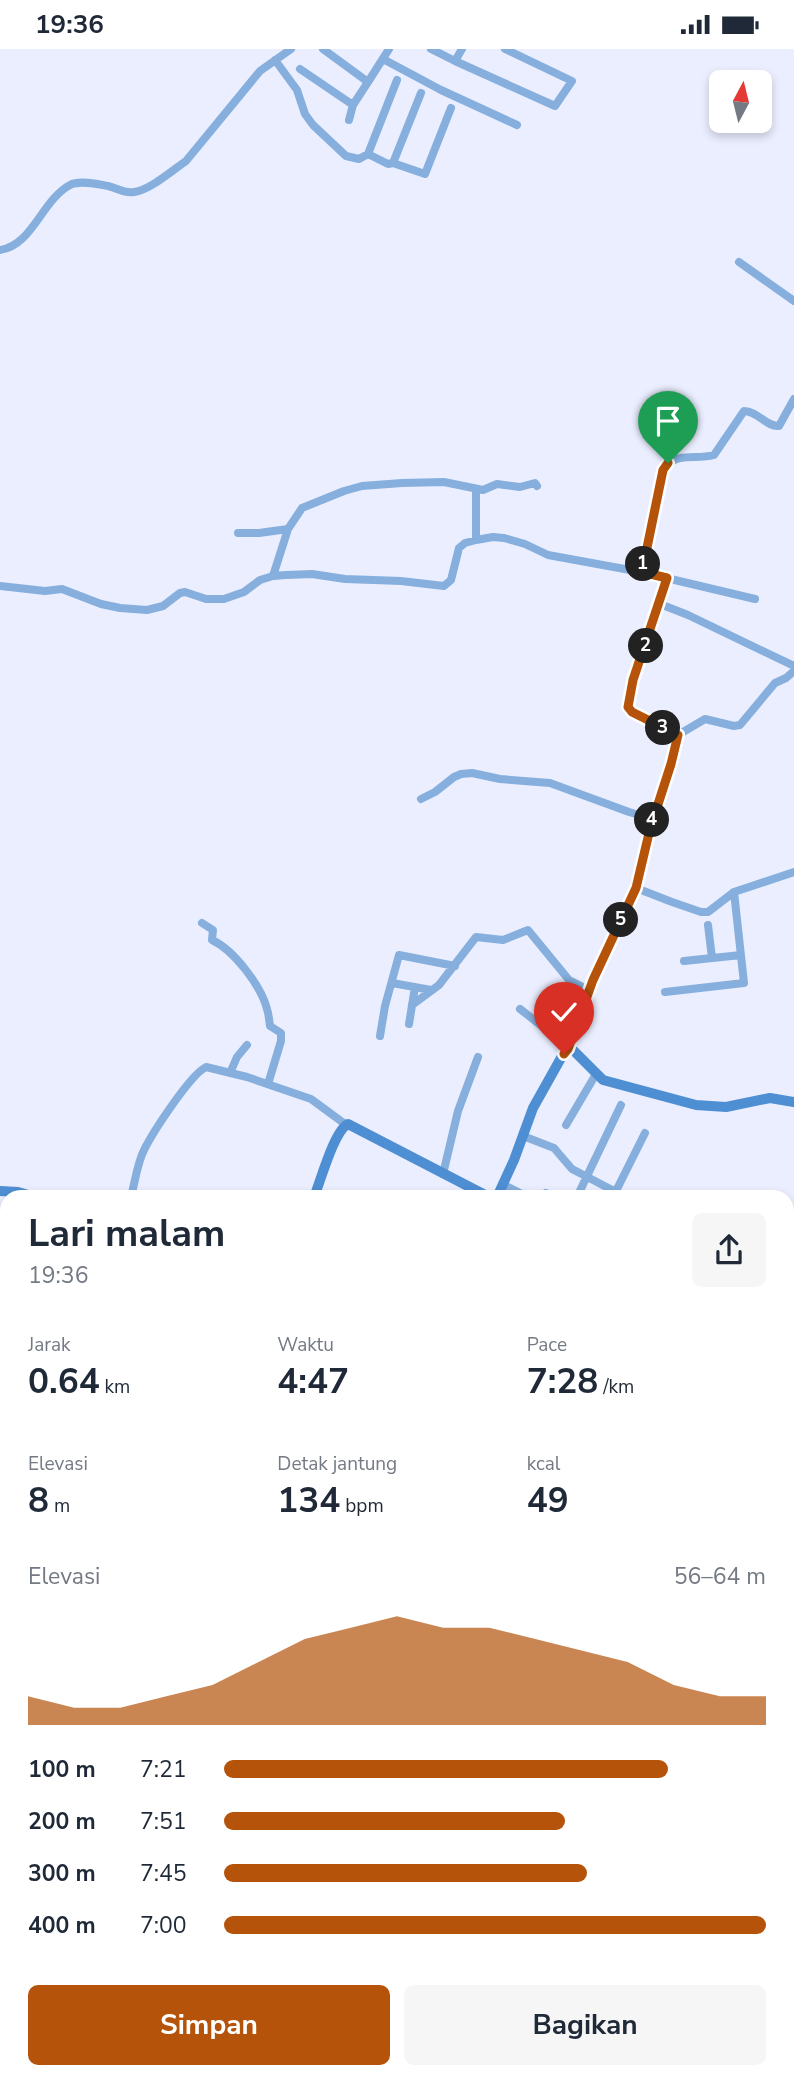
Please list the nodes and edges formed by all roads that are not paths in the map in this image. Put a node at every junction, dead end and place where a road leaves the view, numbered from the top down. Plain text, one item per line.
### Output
1 (291, 49) edge
2 (323, 49) edge
3 (389, 49) edge
4 (431, 49) edge
5 (461, 49) edge
6 (505, 49) edge
7 (519, 52) edge
8 (383, 59) junction
9 (275, 60) junction
10 (455, 61) junction
11 (300, 69) dead end
12 (397, 80) dead end
13 (368, 82) junction
14 (421, 93) dead end
15 (353, 105) junction
16 (451, 108) dead end
17 (349, 120) dead end
18 (517, 125) dead end
19 (368, 154) junction
20 (393, 163) junction
21 (0, 250) edge
22 (739, 262) dead end
23 (794, 301) edge
24 (794, 399) edge
25 (537, 486) dead end
26 (476, 490) junction
27 (288, 529) junction
28 (237, 533) dead end
29 (476, 540) junction
30 (642, 572) junction
31 (273, 576) junction
32 (667, 578) junction
33 (0, 586) edge
34 (755, 599) dead end
35 (660, 604) junction
36 (794, 669) edge
37 (678, 735) junction
38 (421, 799) dead end
39 (653, 819) junction
40 (794, 872) edge
41 (636, 888) junction
42 (734, 892) junction
43 (202, 923) dead end
44 (708, 925) dead end
45 (741, 955) junction
46 (712, 958) junction
47 (684, 961) dead end
48 (455, 966) junction
49 (391, 983) junction
50 (415, 987) junction
51 (431, 990) junction
52 (589, 990) junction
53 (665, 992) dead end
54 (412, 1005) junction
55 (520, 1009) dead end
56 (409, 1024) dead end
57 (380, 1036) dead end
58 (247, 1045) dead end
59 (567, 1051) junction
60 (478, 1057) dead end
61 (230, 1073) junction
62 (596, 1074) junction
63 (268, 1084) junction
64 (794, 1102) edge
65 (621, 1105) dead end
66 (345, 1124) junction
67 (565, 1125) dead end
68 (645, 1133) dead end
69 (523, 1136) junction
70 (443, 1174) junction
71 (587, 1178) junction
72 (504, 1185) junction
73 (133, 1190) edge
74 (317, 1190) edge
75 (475, 1190) edge
76 (501, 1190) edge
77 (514, 1190) edge
78 (581, 1190) edge
79 (606, 1190) edge
80 (616, 1190) edge

1 - 9 street
2 - 13 street
3 - 8 street
4 - 10 street
5 - 10 street
6 - 7 street
7 - 10 street
8 - 13 street
8 - 18 street
9 - 19 street
9 - 21 street
11 - 15 street
12 - 19 street
13 - 15 street
14 - 20 street
15 - 17 street
16 - 20 street
19 - 20 street
22 - 23 street
24 - 30 street
25 - 26 street
26 - 27 street
26 - 29 street
27 - 28 street
27 - 31 street
29 - 30 street
29 - 31 street
30 - 32 street
31 - 33 street
32 - 34 street
32 - 35 street
35 - 36 street
35 - 37 street
36 - 37 street
37 - 39 street
38 - 39 street
39 - 41 street
40 - 42 street
41 - 42 street
41 - 52 street
42 - 45 street
43 - 63 street
44 - 46 street
45 - 46 street
45 - 53 street
46 - 47 street
48 - 49 street
48 - 51 street
48 - 52 street
49 - 50 street
49 - 57 street
50 - 51 street
50 - 54 street
51 - 54 street
52 - 59 street
54 - 56 street
55 - 59 street
58 - 61 street
59 - 62 street
59 - 69 street
60 - 70 street
61 - 63 street
61 - 73 street
62 - 64 street
62 - 67 street
63 - 66 street
65 - 71 street
66 - 70 street
66 - 74 street
68 - 80 street
69 - 71 street
69 - 72 street
70 - 75 street
71 - 78 street
71 - 79 street
72 - 76 street
72 - 77 street

